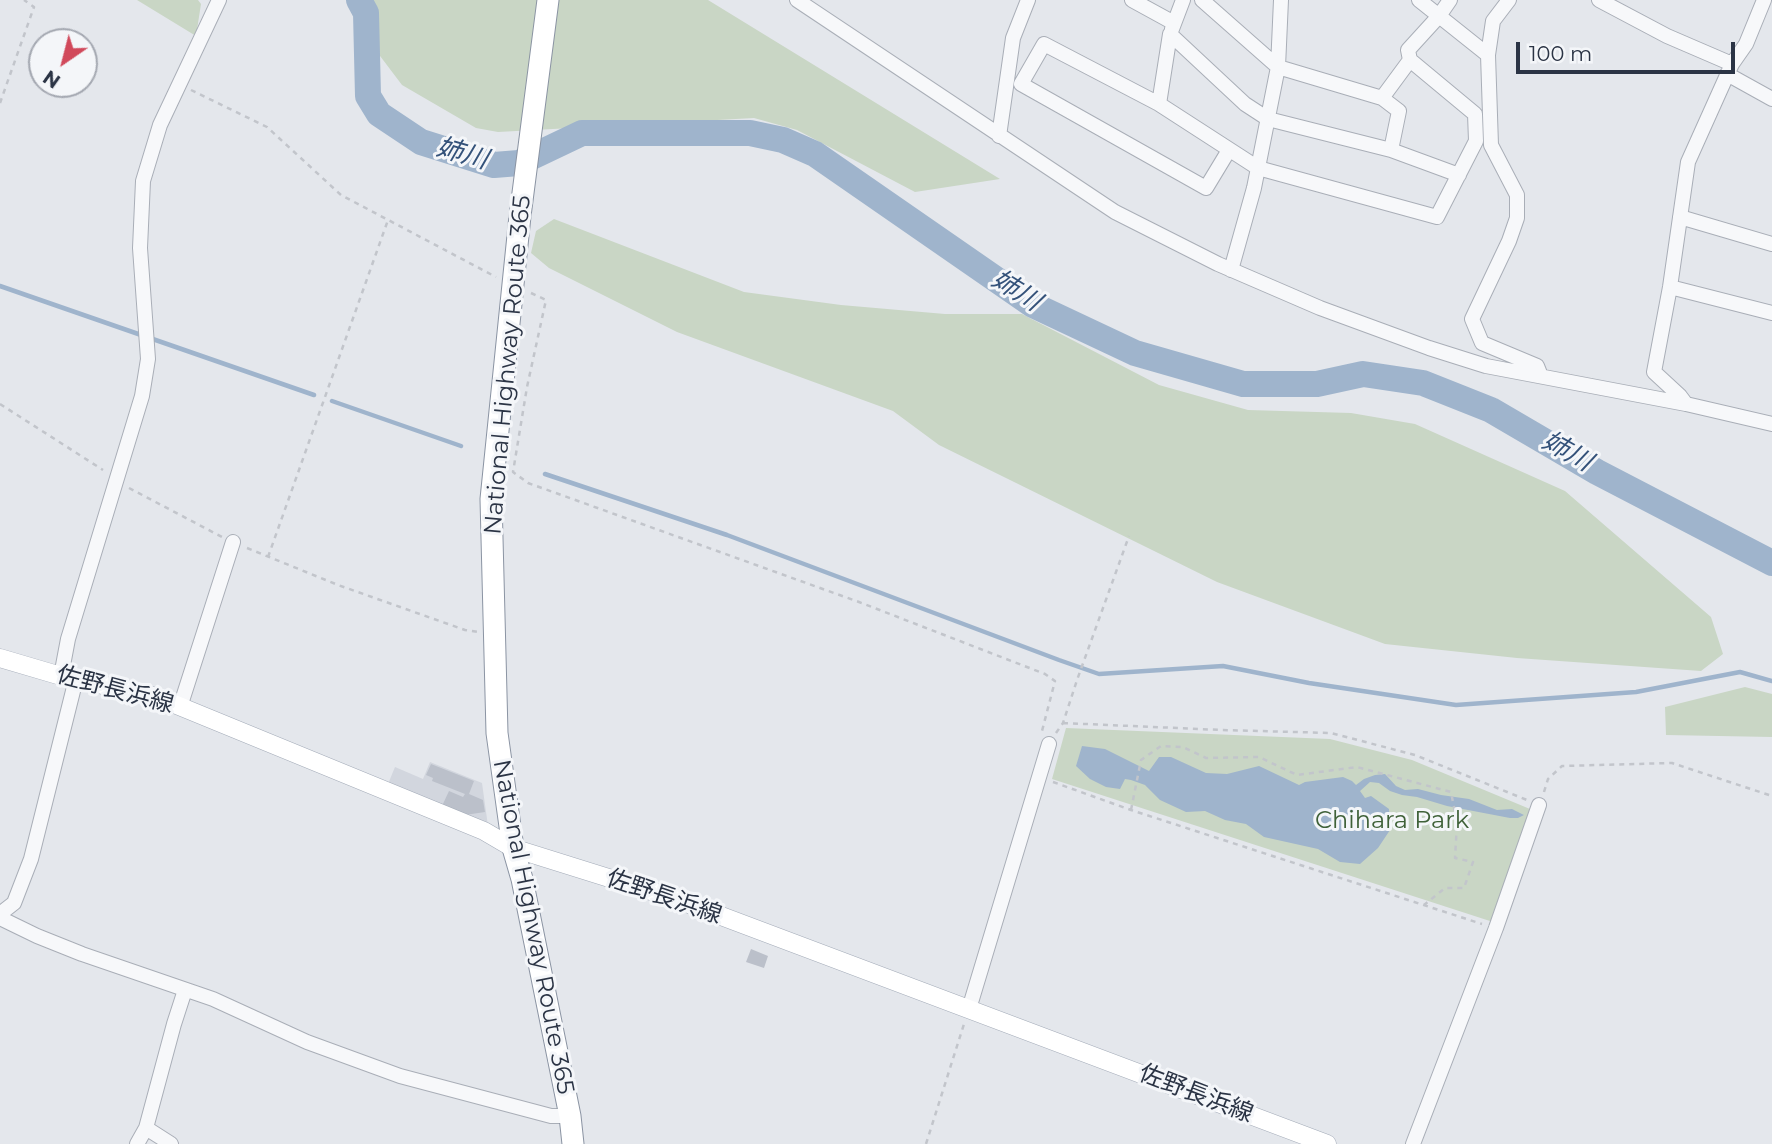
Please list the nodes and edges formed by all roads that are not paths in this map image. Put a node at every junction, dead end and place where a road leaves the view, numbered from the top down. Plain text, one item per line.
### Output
1 (219, 0) edge
2 (548, 0) edge
3 (797, 0) edge
4 (1028, 0) edge
5 (1132, 0) edge
6 (1183, 0) edge
7 (1202, 0) edge
8 (1281, 0) edge
9 (1419, 0) edge
10 (1450, 0) edge
11 (1509, 0) edge
12 (1599, 0) edge
13 (1765, 0) edge
14 (1439, 16) junction
15 (1172, 28) junction
16 (1488, 55) junction
17 (1410, 60) junction
18 (1278, 67) junction
19 (1729, 69) junction
20 (1382, 98) junction
21 (1772, 99) edge
22 (1159, 104) junction
23 (1268, 119) junction
24 (999, 136) junction
25 (1229, 150) junction
26 (1391, 150) junction
27 (1258, 168) junction
28 (1459, 175) junction
29 (1680, 217) junction
30 (1772, 244) edge
31 (1231, 270) junction
32 (1670, 287) junction
33 (1772, 313) edge
34 (1541, 376) junction
35 (1686, 404) junction
36 (1772, 424) edge
37 (233, 542) dead end
38 (0, 658) edge
39 (68, 678) junction
40 (180, 707) junction
41 (1049, 744) road end
42 (1539, 805) road end
43 (513, 848) junction
44 (0, 916) edge
45 (185, 990) junction
46 (969, 1009) junction
47 (570, 1116) junction
48 (146, 1128) junction
49 (136, 1144) edge
50 (171, 1144) edge
51 (573, 1144) edge
52 (1327, 1144) edge
53 (1413, 1144) edge

1 - 39 street
2 - 43 highway, National Highway Route 365
3 - 24 street
4 - 24 street
5 - 15 street
6 - 15 street
7 - 18 street
8 - 18 street
9 - 14 street
10 - 14 street
11 - 16 street
12 - 19 street
13 - 19 street
14 - 16 street
14 - 17 street
15 - 22 street
15 - 23 street
16 - 34 street
17 - 20 street
17 - 28 street
18 - 20 street
18 - 23 street
19 - 21 street
19 - 29 street
20 - 26 street
22 - 25 street
22 - 25 street
23 - 26 street
23 - 27 street
24 - 31 street
25 - 27 street
26 - 28 street
27 - 28 street
27 - 31 street
29 - 30 street
29 - 32 street
31 - 34 street
32 - 33 street
32 - 35 street
34 - 35 street
35 - 36 street
37 - 40 street
38 - 39 main road, 佐野長浜線
39 - 40 main road, 佐野長浜線
39 - 44 street
40 - 43 main road, 佐野長浜線
41 - 46 street
42 - 53 street
43 - 46 main road, 佐野長浜線
43 - 47 highway, National Highway Route 365
44 - 45 street
45 - 47 street
45 - 48 street
46 - 52 main road, 佐野長浜線
47 - 51 highway, National Highway Route 365
48 - 49 street
48 - 50 street

